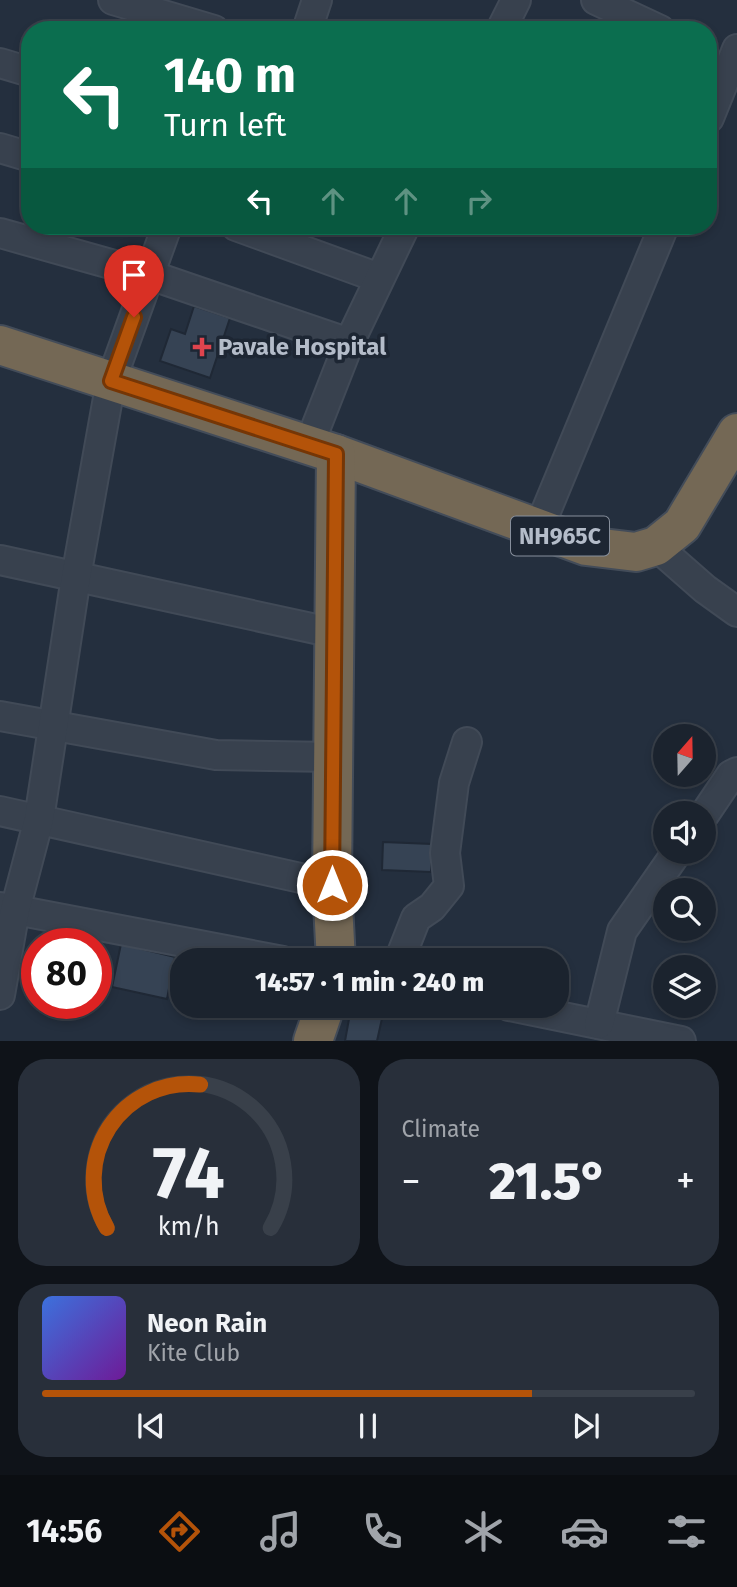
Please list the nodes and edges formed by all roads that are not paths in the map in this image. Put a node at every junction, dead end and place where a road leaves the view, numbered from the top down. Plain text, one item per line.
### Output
1 (113, 0) edge
2 (317, 0) edge
3 (516, 0) edge
4 (603, 1) edge
5 (144, 4) edge
6 (190, 21) edge
7 (310, 21) edge
8 (506, 21) edge
9 (642, 21) edge
10 (728, 58) edge
11 (0, 63) edge
12 (21, 69) edge
13 (717, 92) edge
14 (0, 148) edge
15 (21, 154) edge
16 (0, 233) edge
17 (164, 235) edge
18 (263, 235) edge
19 (400, 235) edge
20 (660, 235) edge
21 (150, 275) junction
22 (379, 278) junction
23 (349, 343) junction
24 (0, 345) edge
25 (111, 381) junction
26 (737, 433) edge
27 (322, 449) junction
28 (539, 528) junction
29 (656, 545) junction
30 (0, 561) edge
31 (76, 577) junction
32 (737, 612) edge
33 (334, 633) junction
34 (0, 716) edge
35 (55, 726) junction
36 (467, 742) dead end
37 (334, 757) junction
38 (737, 772) edge
39 (713, 801) edge
40 (0, 811) edge
41 (39, 820) junction
42 (669, 864) edge
43 (332, 885) junction
44 (8, 909) edge
45 (214, 948) edge
46 (336, 948) edge
47 (403, 948) edge
48 (0, 995) edge
49 (321, 1018) edge
50 (569, 1018) edge
51 (599, 1024) junction
52 (313, 1041) edge
53 (681, 1041) edge

1 - 5 street
2 - 7 street
3 - 8 street
4 - 9 street
5 - 6 street
10 - 13 street
11 - 12 street
14 - 15 street
16 - 21 street
17 - 21 street
18 - 22 street
19 - 22 street
20 - 28 street
21 - 23 street
21 - 25 street
22 - 23 street
23 - 27 street
24 - 25 highway, NH965C
25 - 27 highway, NH965C
25 - 31 street
26 - 29 highway, NH965C
27 - 28 highway, NH965C
27 - 33 highway
28 - 29 highway, NH965C
29 - 32 street
30 - 31 street
31 - 33 street
31 - 35 street
33 - 37 highway
34 - 35 street
35 - 37 street
35 - 41 street
36 - 47 street
37 - 43 highway
38 - 39 street
40 - 41 street
41 - 43 street
41 - 44 street
42 - 51 street
43 - 46 highway
44 - 45 street
44 - 48 street
49 - 52 highway
50 - 51 street
51 - 53 street

